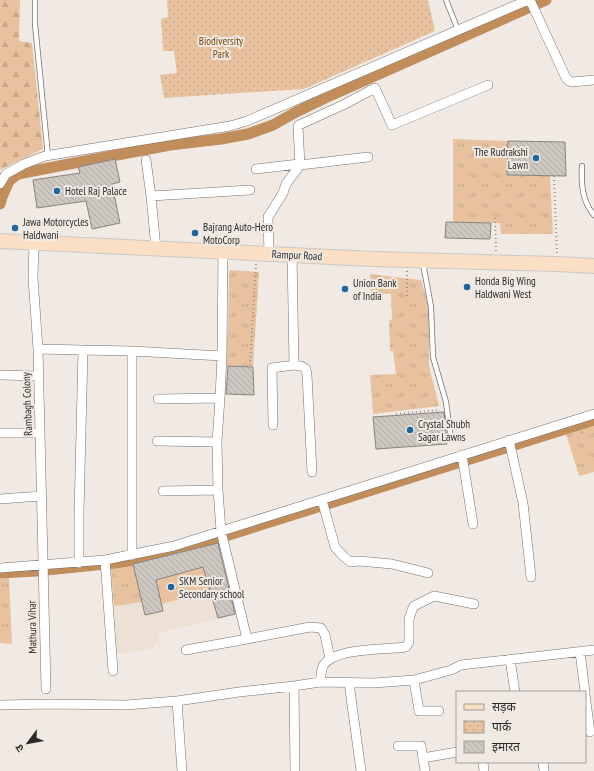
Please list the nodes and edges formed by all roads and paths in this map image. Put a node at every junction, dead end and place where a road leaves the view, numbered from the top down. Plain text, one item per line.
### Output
1 (35, 0) edge
2 (446, 0) edge
3 (531, 3) edge
4 (458, 30) junction
5 (594, 80) edge
6 (488, 84) dead end
7 (48, 156) junction
8 (368, 157) dead end
9 (146, 160) dead end
10 (300, 165) junction
11 (582, 166) dead end
12 (256, 169) dead end
13 (554, 176) dead end
14 (0, 184) edge
15 (250, 190) dead end
16 (151, 196) junction
17 (594, 215) edge
18 (495, 218) dead end
19 (0, 241) edge
20 (34, 242) junction
21 (156, 249) junction
22 (223, 252) junction
23 (262, 253) junction
24 (292, 254) junction
25 (407, 260) junction
26 (423, 261) junction
27 (496, 262) junction
28 (558, 264) junction
29 (594, 266) edge
30 (406, 296) dead end
31 (38, 348) junction
32 (83, 350) junction
33 (132, 351) junction
34 (222, 356) junction
35 (250, 365) dead end
36 (294, 365) junction
37 (0, 375) edge
38 (38, 376) junction
39 (220, 398) junction
40 (158, 399) dead end
41 (447, 410) junction
42 (396, 414) dead end
43 (594, 414) edge
44 (273, 424) dead end
45 (580, 427) dead end
46 (40, 432) junction
47 (582, 433) dead end
48 (0, 434) edge
49 (452, 440) dead end
50 (157, 441) dead end
51 (217, 442) junction
52 (510, 444) junction
53 (463, 459) junction
54 (312, 472) dead end
55 (218, 490) junction
56 (163, 491) dead end
57 (41, 496) junction
58 (0, 499) edge
59 (322, 503) junction
60 (473, 524) dead end
61 (222, 535) junction
62 (132, 555) junction
63 (79, 562) junction
64 (105, 563) junction
65 (0, 568) edge
66 (43, 569) junction
67 (428, 572) dead end
68 (531, 576) dead end
69 (474, 604) dead end
70 (247, 639) junction
71 (186, 650) dead end
72 (594, 650) edge
73 (580, 652) junction
74 (330, 659) junction
75 (510, 659) junction
76 (113, 672) dead end
77 (414, 680) junction
78 (320, 682) junction
79 (349, 683) junction
80 (294, 686) junction
81 (46, 688) dead end
82 (515, 691) edge
83 (585, 691) edge
84 (177, 701) junction
85 (586, 701) edge
86 (0, 705) edge
87 (439, 711) dead end
88 (590, 732) edge
89 (398, 746) dead end
90 (456, 752) edge
91 (423, 758) junction
92 (182, 771) edge
93 (295, 771) edge
94 (361, 771) edge
95 (425, 771) edge

1 - 7 lane
2 - 4 lane
3 - 4 street
3 - 5 street
4 - 7 street
6 - 10 street
7 - 14 street
8 - 10 street
9 - 16 street
10 - 12 street
10 - 23 street
11 - 17 lane
13 - 28 path
15 - 16 street
16 - 21 street
18 - 27 path
19 - 20 main road, Rampur Road
20 - 21 main road, Rampur Road
20 - 31 street, Rambagh Colony
21 - 22 main road, Rampur Road
22 - 23 main road, Rampur Road
22 - 34 street
23 - 24 main road, Rampur Road
23 - 35 path
24 - 25 main road, Rampur Road
24 - 36 street
25 - 26 main road, Rampur Road
25 - 30 path
26 - 27 main road, Rampur Road
26 - 41 lane
27 - 28 main road, Rampur Road
28 - 29 main road, Rampur Road
31 - 32 street
31 - 38 street, Rambagh Colony
32 - 33 street
32 - 63 street
33 - 34 street
33 - 62 street
34 - 39 street
36 - 44 street
36 - 54 street
37 - 38 street
38 - 46 street, Rambagh Colony
39 - 40 street
39 - 51 street
41 - 42 path
41 - 49 lane
43 - 52 street
45 - 47 path
46 - 48 street
46 - 57 street, Rambagh Colony
50 - 51 street
51 - 55 street
52 - 53 street
52 - 68 street
53 - 59 street
53 - 60 street
55 - 56 street
55 - 61 street
57 - 58 street
57 - 66 street, Rambagh Colony
59 - 61 street
59 - 67 street
61 - 62 street
61 - 70 street
62 - 64 street
63 - 64 street
63 - 66 street
64 - 76 street
65 - 66 street
66 - 81 street, Mathura Vihar
69 - 74 street
70 - 71 street
70 - 74 street
72 - 73 street
73 - 75 street
73 - 83 street
74 - 78 street
75 - 77 street
75 - 82 street
77 - 79 street
77 - 87 street
78 - 79 street
78 - 80 street
79 - 94 street
80 - 84 street
80 - 93 street
84 - 86 street
84 - 92 street
85 - 88 street
89 - 91 street
90 - 91 street
91 - 95 street

